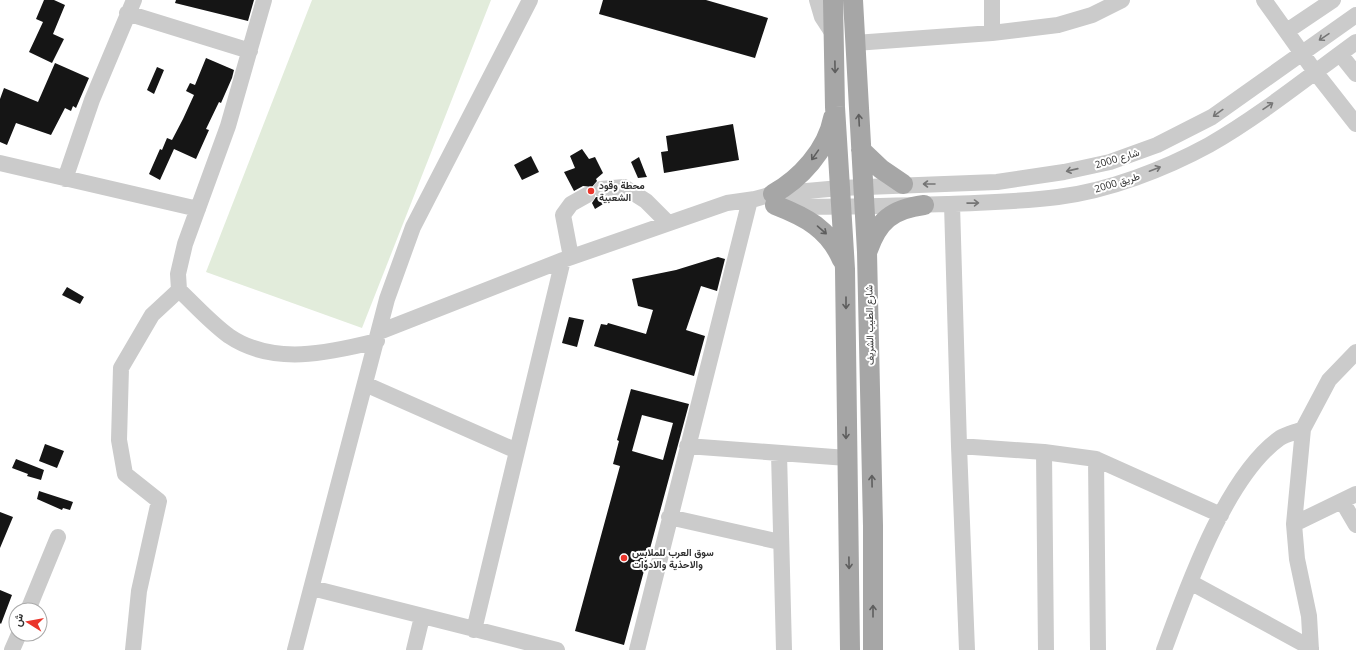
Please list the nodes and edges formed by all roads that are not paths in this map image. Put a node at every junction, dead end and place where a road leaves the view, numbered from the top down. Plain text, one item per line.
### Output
1 (264, 0) edge
2 (530, 0) edge
3 (817, 0) edge
4 (833, 0) edge
5 (853, 0) edge
6 (992, 0) edge
7 (1122, 0) edge
8 (1264, 0) edge
9 (1333, 0) edge
10 (131, 7) edge
11 (1356, 15) edge
12 (1287, 31) junction
13 (992, 33) junction
14 (835, 37) junction
15 (1356, 42) edge
16 (855, 43) junction
17 (250, 51) junction
18 (1301, 53) junction
19 (1340, 54) junction
20 (1316, 73) junction
21 (1356, 74) edge
22 (836, 106) junction
23 (1356, 124) edge
24 (861, 150) junction
25 (0, 163) edge
26 (66, 179) junction
27 (903, 184) junction
28 (863, 187) junction
29 (840, 188) junction
30 (763, 200) junction
31 (952, 204) junction
32 (924, 205) junction
33 (841, 208) junction
34 (864, 208) junction
35 (198, 209) junction
36 (668, 223) junction
37 (867, 252) junction
38 (567, 258) junction
39 (845, 270) junction
40 (180, 290) junction
41 (378, 336) junction
42 (1356, 352) edge
43 (365, 384) junction
44 (1303, 429) junction
45 (688, 446) junction
46 (959, 446) junction
47 (517, 451) junction
48 (1044, 452) junction
49 (779, 453) junction
50 (847, 458) junction
51 (1096, 459) junction
52 (1349, 498) edge
53 (1221, 515) junction
54 (669, 517) junction
55 (1294, 524) junction
56 (1356, 525) edge
57 (58, 537) dead end
58 (780, 542) junction
59 (1190, 582) junction
60 (312, 588) junction
61 (31, 602) edge
62 (422, 617) junction
63 (474, 630) junction
64 (1311, 649) edge
65 (133, 650) edge
66 (295, 650) edge
67 (414, 650) edge
68 (557, 650) edge
69 (637, 650) edge
70 (784, 650) edge
71 (850, 650) edge
72 (874, 650) edge
73 (967, 650) edge
74 (1046, 650) edge
75 (1098, 650) edge
76 (1164, 650) edge

1 - 17 street
2 - 41 street
3 - 14 street
4 - 14 main road
5 - 16 main road, شارع الطيب الشريف
6 - 13 street
7 - 13 street
8 - 12 street
9 - 12 street
10 - 17 street
10 - 26 street
11 -> 18 street, شارع 2000
12 - 18 street
13 - 16 street
14 -> 22 main road
15 - 19 street, طريق 2000
24 -> 16 main road, شارع الطيب الشريف
17 - 35 street
18 - 20 street
18 -> 27 street, شارع 2000
19 - 20 street, طريق 2000
19 - 21 street
20 - 23 street
31 -> 20 street, طريق 2000
22 - 29 main road
22 -> 30 main road
24 - 27 main road
24 - 28 main road, شارع الطيب الشريف
25 - 26 street
26 - 35 street
27 - 28 street, شارع 2000
28 - 29 street, شارع 2000
28 - 34 main road, شارع الطيب الشريف
29 - 30 street, شارع 2000
29 - 33 main road
30 - 33 street, طريق 2000
30 - 36 street
30 -> 39 main road
30 - 45 street
31 - 32 street, طريق 2000
31 - 46 street
32 - 34 street, طريق 2000
32 - 37 main road
33 - 34 street, طريق 2000
33 - 39 main road
34 - 37 main road, شارع الطيب الشريف
35 - 40 street
36 - 38 street
36 - 38 street
72 -> 37 main road, شارع الطيب الشريف
38 - 41 street
38 - 47 street
39 -> 50 main road
40 - 41 street
40 - 65 street
41 - 43 street
42 - 44 street
43 - 47 street
43 - 60 street
44 - 53 street
44 - 55 street
45 - 49 street
45 - 54 street
46 - 48 street
46 - 73 street
47 - 63 street
48 - 51 street
48 - 74 street
49 - 50 street
49 - 58 street
50 -> 71 main road
51 - 53 street
51 - 75 street
52 - 55 street
52 - 56 street
53 - 59 street
54 - 58 street
54 - 69 street
55 - 64 street
57 - 61 street
58 - 70 street
59 - 64 street
59 - 76 street
60 - 62 street
60 - 66 street
62 - 63 street
62 - 67 street
63 - 68 street

